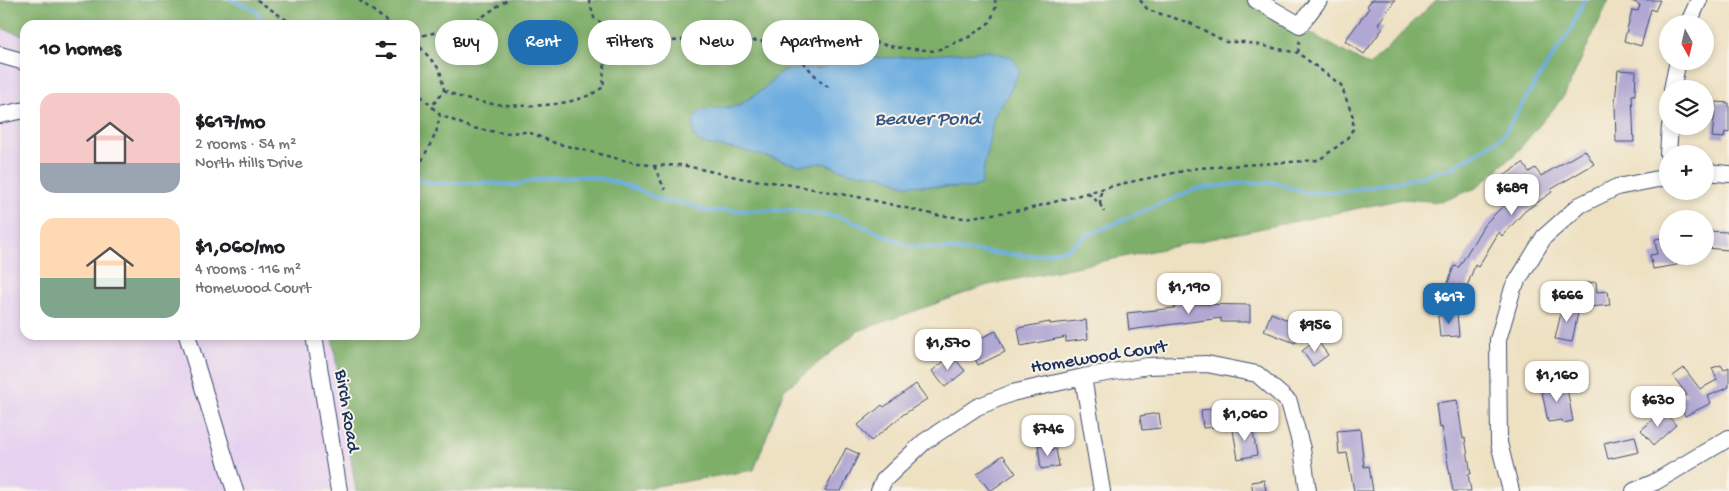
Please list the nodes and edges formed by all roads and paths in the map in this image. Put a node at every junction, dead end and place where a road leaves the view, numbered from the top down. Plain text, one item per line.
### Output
1 (257, 0) edge
2 (359, 0) edge
3 (507, 0) edge
4 (589, 0) edge
5 (995, 0) edge
6 (1140, 0) edge
7 (1256, 0) edge
8 (1319, 0) edge
9 (1699, 0) edge
10 (1692, 15) edge
11 (287, 20) edge
12 (385, 20) edge
13 (597, 20) edge
14 (1300, 25) junction
15 (420, 36) edge
16 (671, 41) edge
17 (762, 41) edge
18 (879, 43) edge
19 (420, 47) edge
20 (1298, 53) junction
21 (0, 55) edge
22 (20, 61) edge
23 (605, 65) edge
24 (806, 65) edge
25 (832, 89) dead end
26 (444, 90) junction
27 (420, 95) edge
28 (432, 106) junction
29 (20, 111) edge
30 (0, 115) edge
31 (440, 115) junction
32 (420, 164) edge
33 (654, 166) junction
34 (1714, 173) edge
35 (1729, 174) edge
36 (1659, 175) edge
37 (666, 190) dead end
38 (1101, 190) junction
39 (1088, 193) junction
40 (1100, 204) junction
41 (1104, 212) dead end
42 (189, 340) edge
43 (315, 340) edge
44 (1083, 377) junction
45 (1729, 438) edge
46 (236, 491) edge
47 (339, 491) edge
48 (879, 491) edge
49 (1102, 491) edge
50 (1308, 491) edge
51 (1512, 491) edge
52 (1634, 491) edge

1 - 11 path
2 - 12 path
3 - 15 path
4 - 13 path
5 - 18 path
6 - 20 path
7 - 14 street
8 - 14 street
9 - 10 street
14 - 20 path
16 - 17 path
19 - 26 path
20 - 38 path
21 - 22 street
23 - 26 path
24 - 25 path
26 - 28 path
27 - 28 path
28 - 31 path
29 - 30 street
31 - 32 path
31 - 33 path
33 - 37 path
33 - 39 path
34 - 35 street
36 - 51 street
38 - 39 path
38 - 40 path
39 - 40 path
40 - 41 path
42 - 46 street
43 - 47 street, Birch Road
44 - 48 street, Homewood Court
44 - 49 street
44 - 50 street, Homewood Court
45 - 52 street

